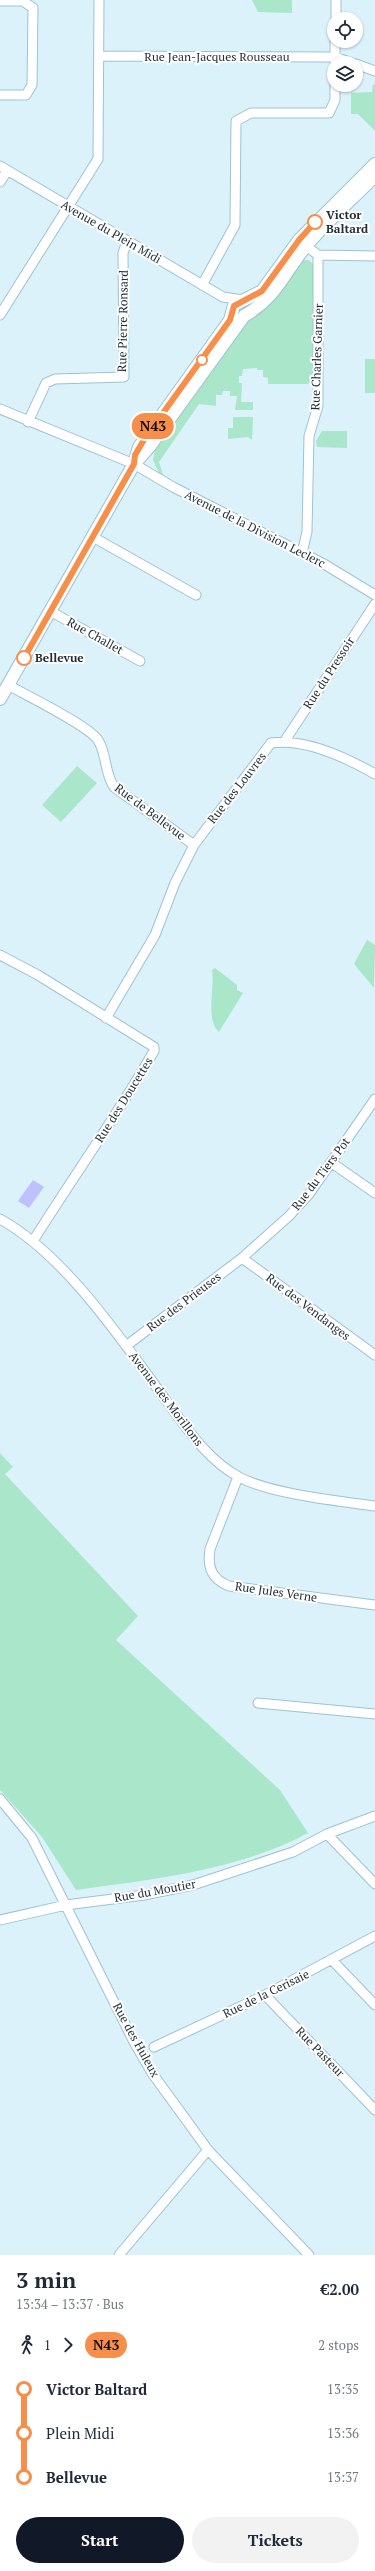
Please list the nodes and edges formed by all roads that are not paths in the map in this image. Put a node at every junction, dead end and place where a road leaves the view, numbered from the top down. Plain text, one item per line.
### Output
1 (99, 0) edge
2 (336, 0) edge
3 (0, 1) edge
4 (336, 12) edge
5 (100, 56) junction
6 (327, 60) edge
7 (363, 67) edge
8 (375, 71) edge
9 (335, 92) edge
10 (0, 95) edge
11 (375, 164) edge
12 (4, 169) edge
13 (375, 176) edge
14 (0, 182) edge
15 (69, 208) junction
16 (127, 241) junction
17 (303, 243) junction
18 (318, 255) junction
19 (375, 256) edge
20 (202, 285) junction
21 (223, 297) junction
22 (247, 299) junction
23 (258, 307) junction
24 (232, 309) junction
25 (0, 314) edge
26 (244, 316) junction
27 (0, 410) edge
28 (28, 422) junction
29 (134, 464) junction
30 (93, 537) junction
31 (302, 553) junction
32 (196, 595) dead end
33 (375, 595) edge
34 (375, 604) edge
35 (50, 611) junction
36 (140, 661) dead end
37 (8, 686) junction
38 (0, 699) edge
39 (284, 742) junction
40 (375, 774) edge
41 (194, 845) junction
42 (0, 955) edge
43 (106, 1018) junction
44 (375, 1100) edge
45 (332, 1163) junction
46 (375, 1193) edge
47 (0, 1219) edge
48 (33, 1241) junction
49 (242, 1258) junction
50 (126, 1346) junction
51 (375, 1355) edge
52 (238, 1477) junction
53 (375, 1506) edge
54 (375, 1605) edge
55 (258, 1703) dead end
56 (375, 1714) edge
57 (0, 1799) edge
58 (375, 1816) edge
59 (327, 1834) junction
60 (375, 1884) edge
61 (66, 1905) junction
62 (0, 1920) edge
63 (375, 1936) edge
64 (332, 1960) junction
65 (265, 1995) junction
66 (375, 2005) edge
67 (154, 2047) dead end
68 (375, 2110) edge
69 (208, 2150) junction
70 (119, 2255) edge
71 (309, 2255) edge

1 - 5 street
2 - 4 street
3 - 10 street
5 - 6 street, Rue Jean-Jacques Rousseau
5 - 15 street
7 - 8 street
9 - 20 street
11 - 17 street
12 - 14 street
12 - 15 street, Avenue du Plein Midi
13 - 17 street
15 - 16 street, Avenue du Plein Midi
15 - 25 street
16 - 20 street, Avenue du Plein Midi
16 - 28 street, Rue Pierre Ronsard
17 - 18 street
17 - 22 street
17 - 23 street
18 - 19 street
18 - 31 street, Rue Charles Garnier
20 - 21 street, Avenue du Plein Midi
21 - 22 street, Avenue du Plein Midi
21 - 24 street, Avenue du Plein Midi
22 - 23 street
22 - 24 street
23 - 26 street
24 - 26 street, Avenue du Plein Midi
24 - 29 street
26 - 29 street
27 - 28 street, Avenue de la Division Leclerc
28 - 29 street, Avenue de la Division Leclerc
29 - 30 street
29 - 31 street, Avenue de la Division Leclerc
30 - 32 street
30 - 35 street
31 - 33 street, Avenue de la Division Leclerc
34 - 39 street, Rue du Pressoir
35 - 36 street, Rue Challet
35 - 37 street
37 - 38 street
37 - 41 street, Rue de Bellevue
39 - 40 street
39 - 41 street, Rue des Louvres
41 - 43 street
42 - 43 street
43 - 48 street, Rue des Doucettes
44 - 45 street, Rue du Tiers Pot
45 - 46 street
45 - 49 street, Rue du Tiers Pot
47 - 48 street, Avenue des Morillons
48 - 50 street, Avenue des Morillons
49 - 50 street, Rue des Prieuses
49 - 51 street, Rue des Vendanges
50 - 52 street, Avenue des Morillons
52 - 53 street, Avenue des Morillons
52 - 54 street, Rue Jules Verne
55 - 56 street
57 - 61 street, Rue des Huleux
58 - 59 street, Rue du Moutier
59 - 60 street
59 - 61 street, Rue du Moutier
61 - 62 street, Rue du Moutier
61 - 69 street, Rue des Huleux
63 - 64 street, Rue de la Cerisaie
64 - 65 street, Rue de la Cerisaie
64 - 66 street
65 - 67 street, Rue de la Cerisaie
65 - 68 street, Rue Pasteur
69 - 70 street
69 - 71 street, Rue des Huleux

